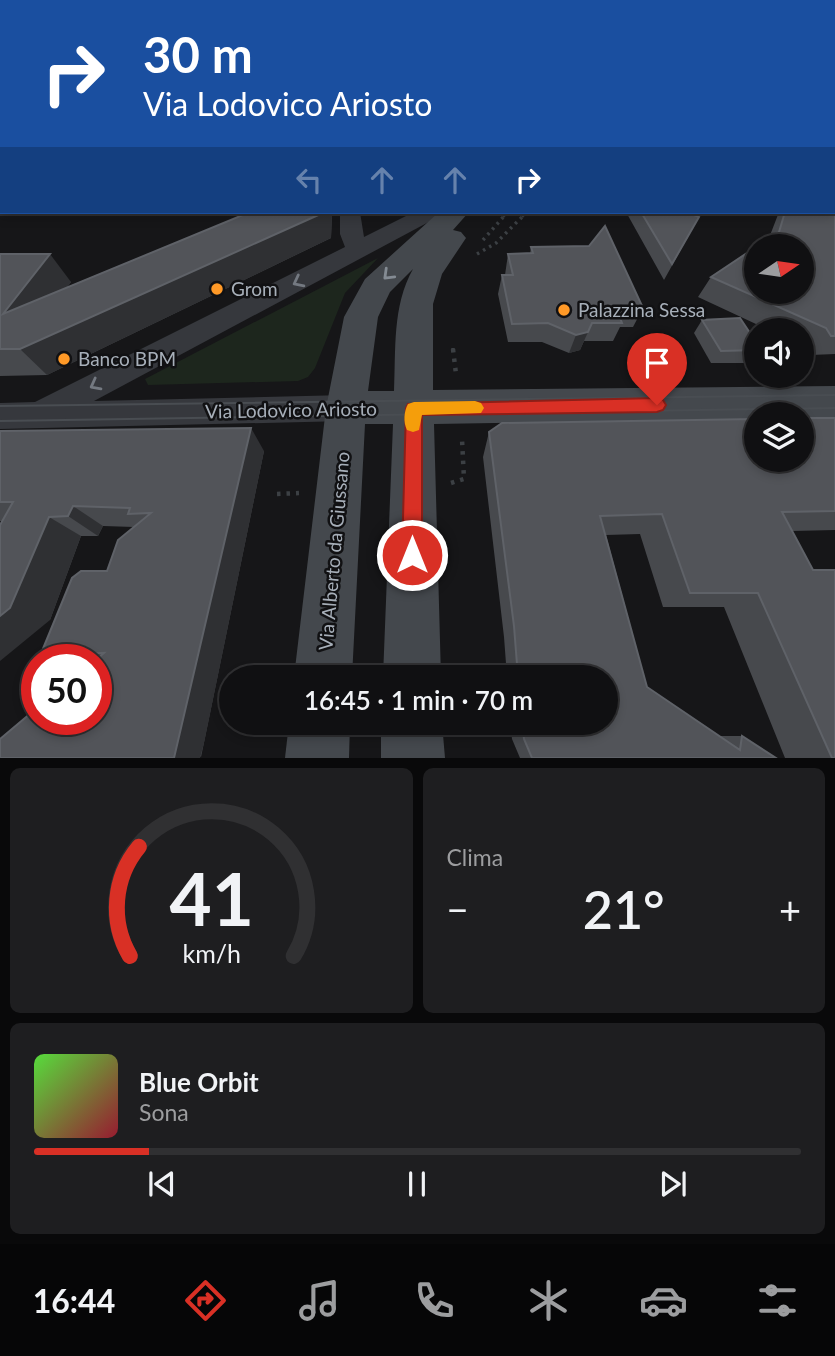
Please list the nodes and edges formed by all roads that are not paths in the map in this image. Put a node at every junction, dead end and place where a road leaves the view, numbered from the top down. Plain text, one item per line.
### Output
1 (350, 214) edge
2 (426, 214) edge
3 (453, 214) edge
4 (470, 214) edge
5 (358, 251) junction
6 (835, 402) edge
7 (346, 408) junction
8 (414, 408) junction
9 (39, 415) junction
10 (0, 416) edge
11 (324, 665) edge
12 (412, 665) edge
13 (319, 735) edge
14 (412, 735) edge
15 (317, 758) edge
16 (413, 758) edge

1 - 5 street
2 - 5 street
3 -> 7 main road, Via Alberto da Giussano
4 - 8 main road
5 -> 9 street
6 - 8 main road, Via Lodovico Ariosto
7 - 8 main road, Via Lodovico Ariosto
7 - 9 street, Via Lodovico Ariosto
7 - 11 main road, Via Alberto da Giussano
8 - 12 main road
9 - 10 street, Via Lodovico Ariosto
13 - 15 main road
14 - 16 main road

